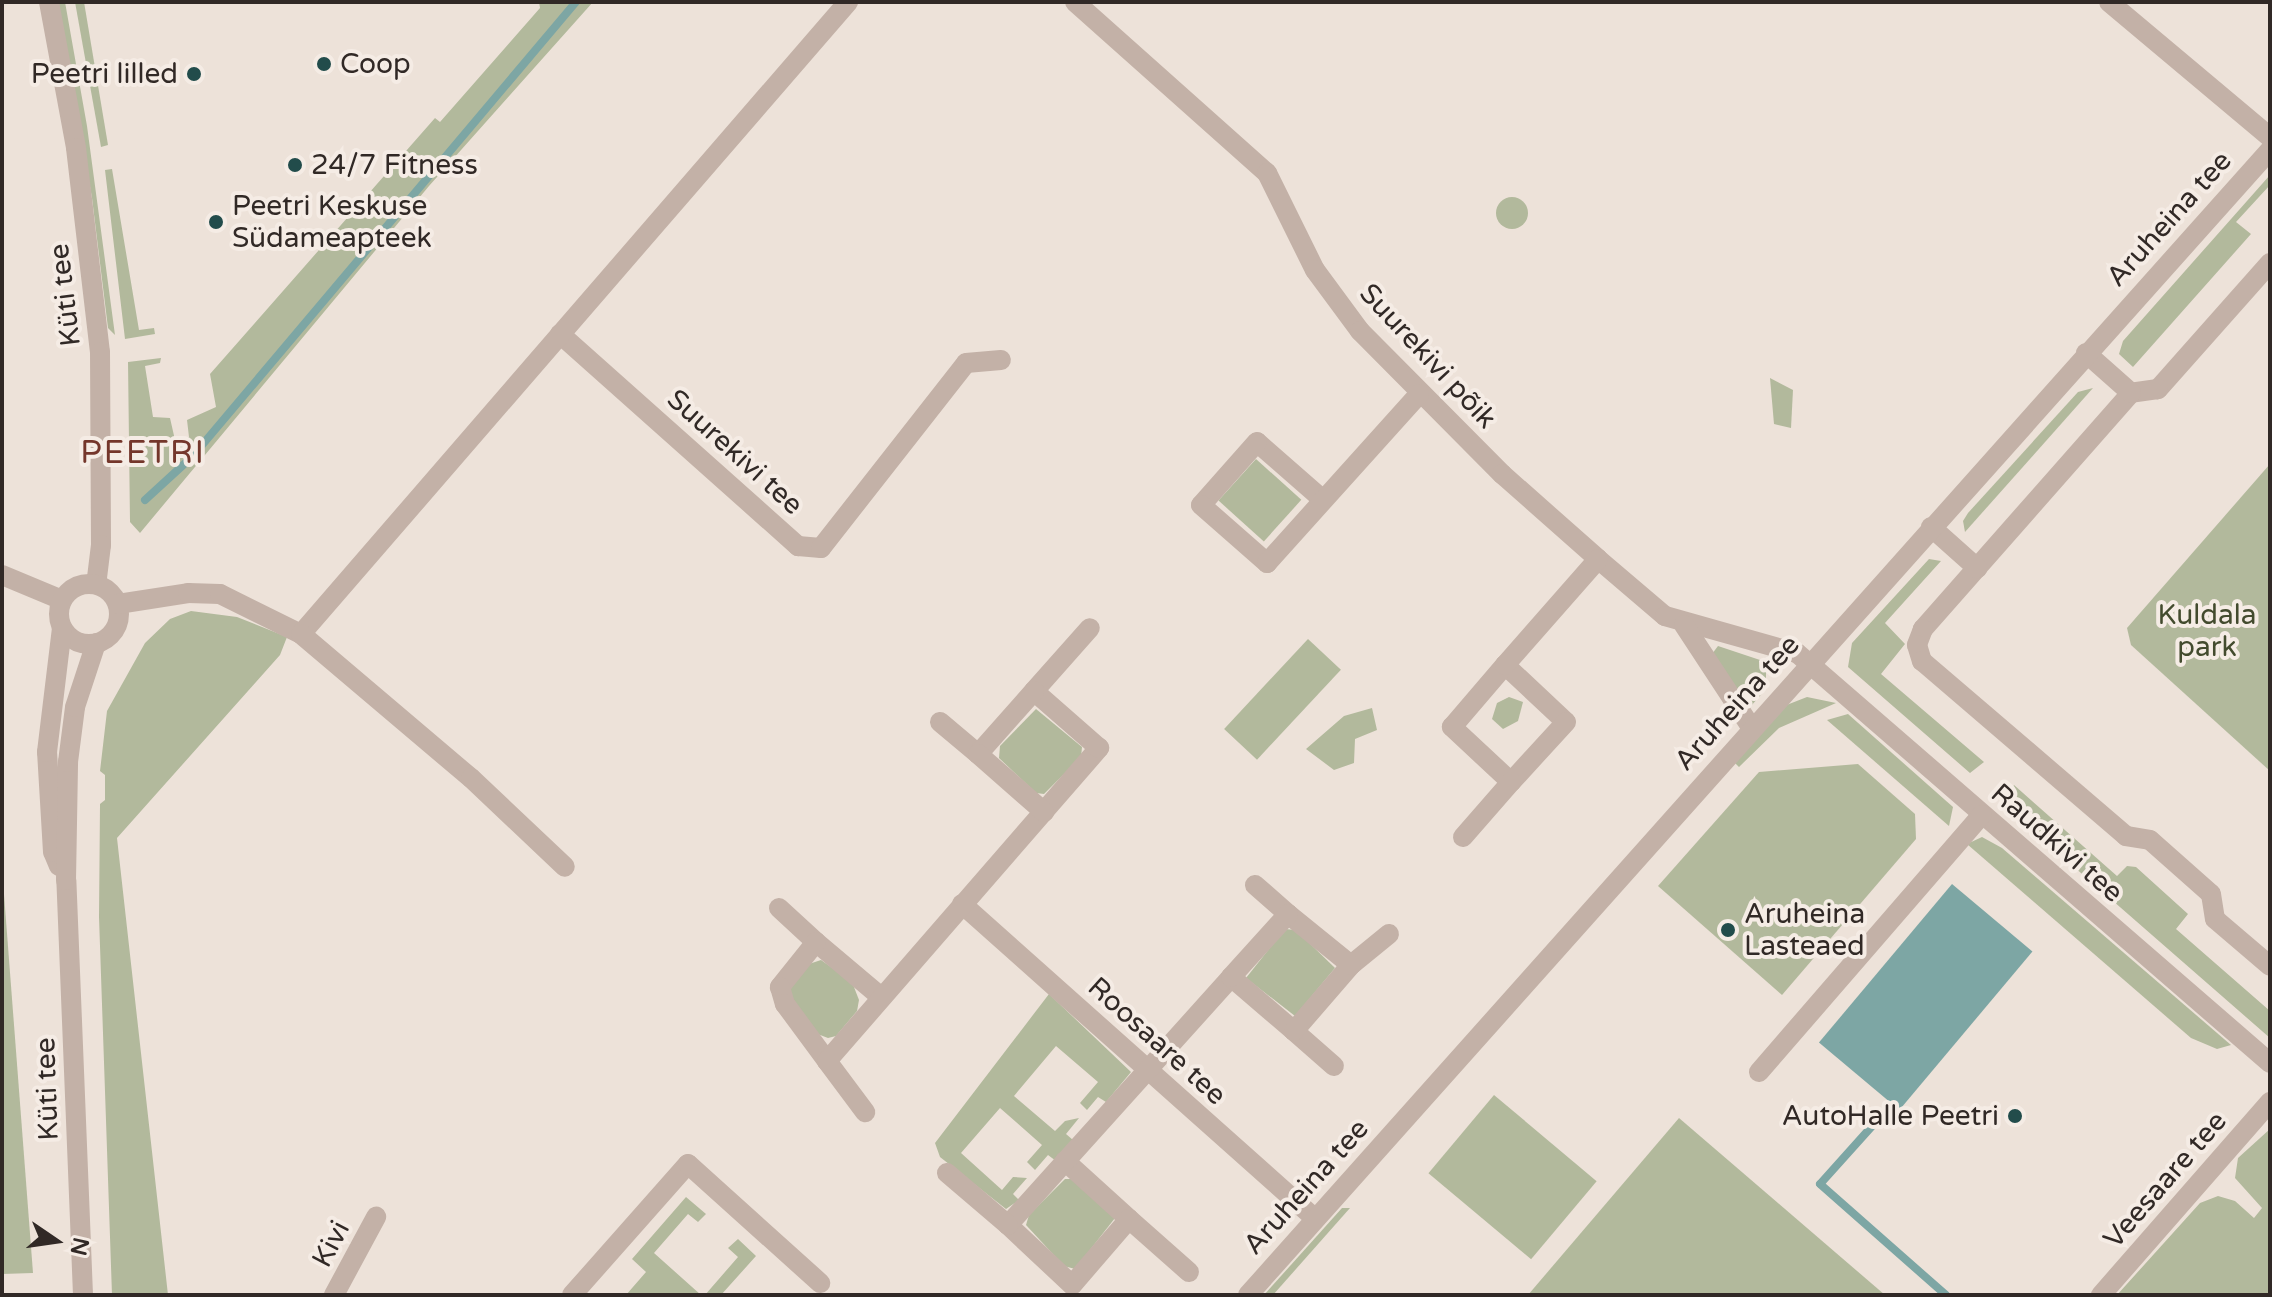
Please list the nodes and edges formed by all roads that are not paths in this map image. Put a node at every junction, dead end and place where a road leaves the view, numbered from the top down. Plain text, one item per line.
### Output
1 (49, 2) edge
2 (848, 2) edge
3 (1075, 2) edge
4 (2109, 2) edge
5 (2270, 137) edge
6 (2270, 150) edge
7 (2270, 263) edge
8 (560, 334) junction
9 (2086, 353) junction
10 (1001, 360) dead end
11 (2131, 393) junction
12 (1419, 394) junction
13 (1322, 499) junction
14 (1931, 527) junction
15 (1598, 559) junction
16 (1977, 568) junction
17 (2, 575) edge
18 (96, 584) junction
19 (62, 600) junction
20 (118, 604) junction
21 (1684, 625) junction
22 (62, 628) junction
23 (1090, 628) dead end
24 (301, 634) junction
25 (96, 643) junction
26 (1809, 663) junction
27 (1505, 665) junction
28 (1034, 691) junction
29 (940, 722) dead end
30 (1751, 727) junction
31 (978, 754) junction
32 (1511, 782) junction
33 (1044, 812) junction
34 (1982, 815) junction
35 (1463, 837) dead end
36 (565, 867) dead end
37 (66, 880) junction
38 (1255, 885) dead end
39 (962, 904) junction
40 (779, 908) dead end
41 (1288, 914) junction
42 (1389, 934) dead end
43 (816, 942) junction
44 (1351, 965) junction
45 (2270, 966) edge
46 (1231, 977) junction
47 (881, 997) junction
48 (1294, 1031) junction
49 (827, 1061) junction
50 (2270, 1063) edge
51 (1334, 1066) dead end
52 (1147, 1069) junction
53 (1759, 1072) dead end
54 (2270, 1102) edge
55 (865, 1112) dead end
56 (1065, 1161) junction
57 (947, 1173) dead end
58 (376, 1217) dead end
59 (1129, 1219) junction
60 (1315, 1219) junction
61 (1008, 1225) junction
62 (1189, 1272) dead end
63 (820, 1283) dead end
64 (1067, 1290) edge
65 (83, 1295) edge
66 (334, 1295) edge
67 (572, 1295) edge
68 (1248, 1295) edge
69 (2101, 1295) edge

1 - 18 street, Küti tee
2 - 8 street
3 - 12 street, Suurekivi põik
4 - 5 street
6 - 9 street, Aruheina tee
7 - 11 street
8 - 10 street, Suurekivi tee
8 - 24 street
9 - 11 street
9 - 14 street, Aruheina tee
11 - 16 street
12 - 13 street
12 - 15 street, Suurekivi põik
13 - 13 street
14 - 16 street
14 - 26 street, Aruheina tee
15 - 21 street, Suurekivi põik
15 - 27 street
16 - 45 street
17 - 19 street
18 - 19 street
18 - 20 street
19 - 22 street
20 - 24 street
20 - 25 street
21 - 26 street, Suurekivi põik
21 - 30 street
22 - 25 street
22 - 37 street, Küti tee
23 - 28 street
24 - 36 street
25 - 37 street, Küti tee
26 - 30 street, Aruheina tee
26 - 34 street, Raudkivi tee
27 - 32 street
27 - 32 street
28 - 31 street
28 - 33 street
29 - 31 street
30 - 60 street, Aruheina tee
31 - 33 street
32 - 35 street
33 - 39 street
34 - 50 street, Raudkivi tee
34 - 53 street
37 - 65 street, Küti tee
38 - 41 street
39 - 47 street
39 - 52 street, Roosaare tee
40 - 43 street
41 - 44 street
41 - 46 street
42 - 44 street
43 - 47 street
43 - 49 street
44 - 48 street
46 - 48 street
46 - 52 street
47 - 49 street
48 - 51 street
49 - 55 street
52 - 56 street
52 - 60 street, Roosaare tee
54 - 69 street, Veesaare tee
56 - 59 street
56 - 61 street
57 - 61 street
58 - 66 street, Kivi
59 - 62 street
59 - 64 street
60 - 68 street, Aruheina tee
61 - 64 street
63 - 67 street

